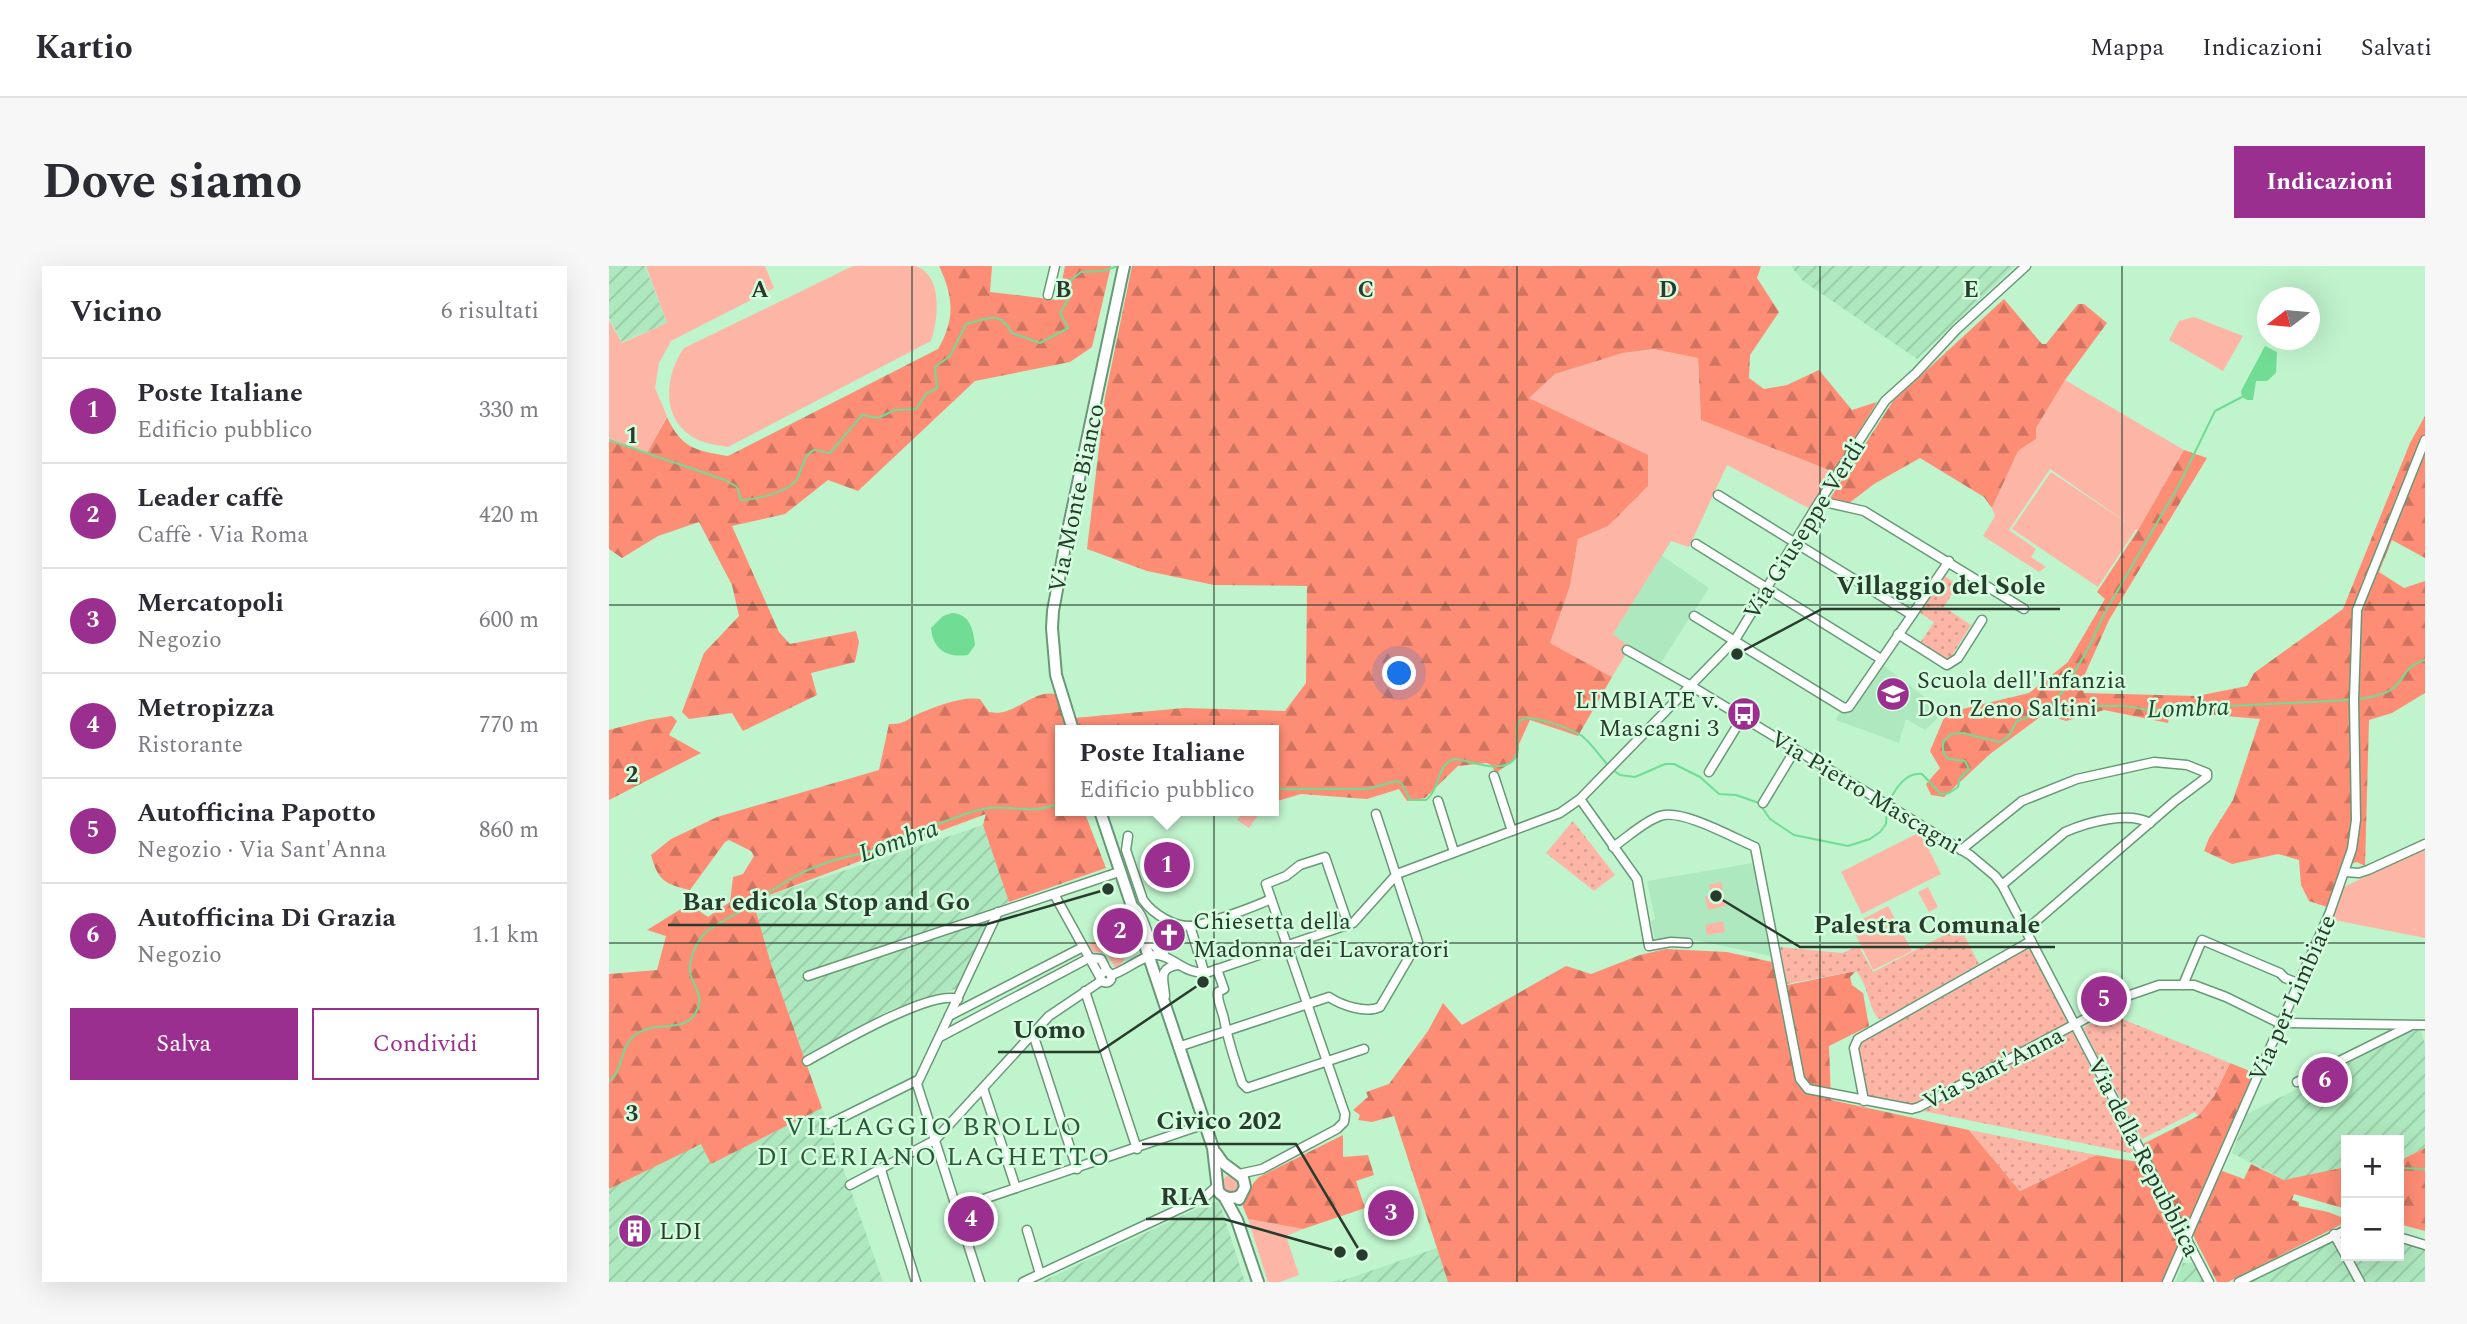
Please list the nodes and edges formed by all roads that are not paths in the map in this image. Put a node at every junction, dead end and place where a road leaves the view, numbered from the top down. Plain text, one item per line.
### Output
1 (1055, 266) edge
2 (1125, 266) edge
3 (2027, 266) edge
4 (1048, 295) dead end
5 (2425, 440) edge
6 (1718, 495) dead end
7 (1820, 501) junction
8 (1795, 543) junction
9 (1696, 544) dead end
10 (1949, 561) junction
11 (1766, 589) junction
12 (2024, 609) dead end
13 (1912, 615) junction
14 (1694, 616) dead end
15 (1982, 620) dead end
16 (1898, 634) junction
17 (1735, 640) junction
18 (1627, 650) dead end
19 (1881, 659) junction
20 (1691, 685) junction
21 (1742, 718) junction
22 (1071, 725) edge
23 (1795, 750) junction
24 (1709, 772) dead end
25 (1494, 776) dead end
26 (1580, 799) junction
27 (1438, 801) dead end
28 (1763, 803) dead end
29 (1376, 814) dead end
30 (1102, 816) edge
31 (2150, 823) junction
32 (1512, 831) junction
33 (1128, 836) dead end
34 (2425, 844) edge
35 (1613, 847) junction
36 (1962, 850) junction
37 (1454, 852) junction
38 (1970, 855) joint
39 (1119, 872) junction
40 (2345, 872) junction
41 (1394, 876) junction
42 (2002, 886) junction
43 (1053, 894) junction
44 (1271, 899) junction
45 (1130, 903) junction
46 (998, 912) junction
47 (1348, 924) junction
48 (1190, 926) junction
49 (2026, 930) junction
50 (2031, 941) junction
51 (1688, 943) dead end
52 (1287, 945) junction
53 (1083, 947) junction
54 (1089, 958) junction
55 (1148, 958) junction
56 (1174, 963) junction
57 (1217, 969) junction
58 (1203, 973) junction
59 (808, 976) dead end
60 (1105, 976) junction
61 (2297, 983) junction
62 (2183, 985) junction
63 (1084, 991) junction
64 (958, 999) junction
65 (1307, 1003) junction
66 (1165, 1006) junction
67 (949, 1016) junction
68 (2279, 1023) junction
69 (2076, 1025) junction
70 (2413, 1025) junction
71 (2425, 1025) edge
72 (1224, 1031) junction
73 (1033, 1034) junction
74 (939, 1037) junction
75 (1178, 1046) junction
76 (1364, 1049) dead end
77 (807, 1061) dead end
78 (1327, 1062) junction
79 (918, 1080) junction
80 (2297, 1082) dead end
81 (983, 1088) junction
82 (1864, 1101) junction
83 (829, 1124) dead end
84 (1205, 1124) junction
85 (935, 1140) junction
86 (1213, 1148) junction
87 (1137, 1149) junction
88 (1077, 1169) junction
89 (881, 1170) junction
90 (1260, 1170) junction
91 (1236, 1172) junction
92 (850, 1185) dead end
93 (1016, 1188) junction
94 (1220, 1190) junction
95 (1243, 1190) junction
96 (957, 1208) junction
97 (1237, 1220) junction
98 (1027, 1230) dead end
99 (2341, 1232) edge
100 (2334, 1234) junction
101 (2187, 1239) junction
102 (2404, 1239) edge
103 (2425, 1245) edge
104 (1040, 1274) junction
105 (916, 1282) edge
106 (980, 1282) edge
107 (1023, 1282) edge
108 (1258, 1282) edge
109 (2167, 1282) edge
110 (2210, 1282) edge
111 (2238, 1282) edge
112 (2360, 1282) edge

1 - 4 street
2 - 22 main road, Via Monte Bianco
3 - 7 street, Via Giuseppe Verdi
5 - 40 street, Via per Limbiate
6 - 8 street
7 - 8 street, Via Giuseppe Verdi
7 - 10 street
8 - 11 street, Via Giuseppe Verdi
8 - 13 street
9 - 11 street
10 - 12 street
10 - 13 street
11 - 17 street, Via Giuseppe Verdi
11 - 19 street
13 - 16 street
14 - 17 street
15 - 16 street
16 - 19 street
17 - 19 street
17 - 20 street, Via Giuseppe Verdi
18 - 20 street, Via Pietro Mascagni
20 - 21 street, Via Pietro Mascagni
20 - 26 street, Via Giuseppe Verdi
21 - 23 street, Via Pietro Mascagni
21 - 24 street
23 - 28 street
23 - 36 street, Via Pietro Mascagni
25 - 32 street
26 - 32 street, Via Giuseppe Verdi
26 - 35 street
27 - 37 street
29 - 41 street
30 - 39 main road
31 - 36 street
31 - 42 street
31 - 49 street
32 - 37 street, Via Giuseppe Verdi
33 - 48 street
34 - 40 street
35 - 51 street
35 - 82 street
36 - 38 street, Via Pietro Mascagni
37 - 41 street, Via Giuseppe Verdi
38 - 42 street, Via della Repubblica
39 - 43 street
39 - 45 main road
40 - 61 street, Via per Limbiate
41 - 47 street
41 - 65 street
42 - 49 street, Via della Repubblica
43 - 46 street
43 - 53 street
44 - 47 street
44 - 48 street
44 - 52 street
45 - 55 main road
45 - 56 street
46 - 59 street
46 - 64 street
47 - 52 street
48 - 58 street
49 - 50 street, Via della Repubblica
50 - 69 street, Via della Repubblica
50 - 82 street
52 - 57 street
52 - 65 street
53 - 54 street
53 - 67 street
54 - 60 street
54 - 74 street
55 - 56 street
55 - 60 street
55 - 66 main road
56 - 58 street
56 - 66 street
57 - 58 street
57 - 72 street
60 - 63 street
61 - 62 street
61 - 68 street, Via per Limbiate
62 - 68 street, Via Sant'Anna
62 - 69 street, Via Sant'Anna
63 - 73 street
63 - 87 street
64 - 67 street
64 - 77 street
65 - 72 street
65 - 78 street
66 - 75 main road
67 - 74 street
68 - 70 street, Via Sant'Anna
68 - 101 street, Via per Limbiate
69 - 82 street, Via Sant'Anna
69 - 101 street, Via della Repubblica
70 - 71 street, Via Sant'Anna
70 - 80 street
72 - 75 street
72 - 78 street
73 - 81 street
73 - 88 street
74 - 79 street
75 - 84 main road
76 - 78 street
78 - 90 street
79 - 83 street
79 - 85 street
81 - 85 street
81 - 93 street
84 - 86 main road
84 - 87 street
85 - 89 street
85 - 96 street
86 - 91 main road
86 - 94 main road
87 - 88 street
88 - 93 street
89 - 92 street
89 - 105 street
90 - 91 street
90 - 95 street
91 - 94 main road
91 - 95 main road
93 - 96 street
94 - 95 main road
94 - 97 main road
94 - 104 street
95 - 97 main road
96 - 106 street
97 - 108 main road
98 - 104 street
99 - 100 street
100 - 111 street
100 - 112 street
101 - 109 street, Via per Limbiate
101 - 110 street, Via della Repubblica
102 - 103 street
104 - 107 street

